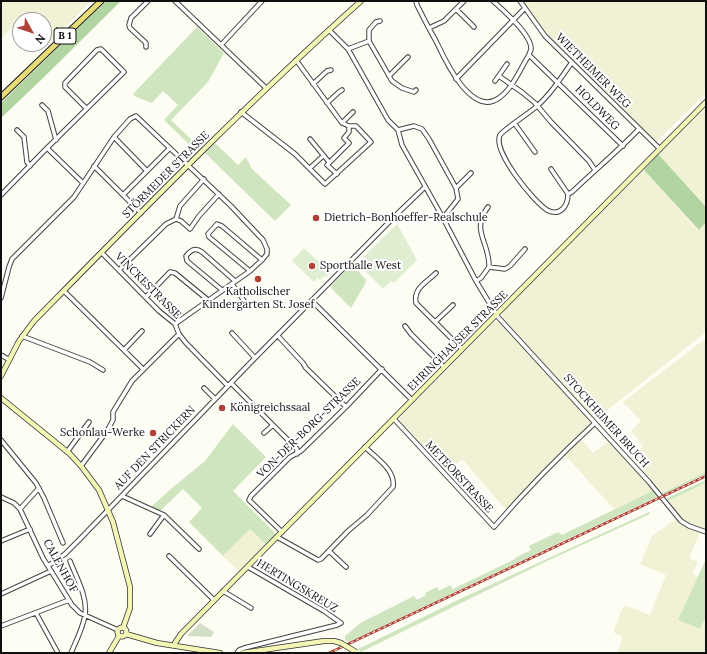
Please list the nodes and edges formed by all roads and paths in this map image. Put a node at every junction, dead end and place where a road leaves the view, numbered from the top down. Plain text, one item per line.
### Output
1 (101, 1) edge
2 (148, 1) edge
3 (175, 1) edge
4 (262, 1) edge
5 (360, 1) edge
6 (416, 1) edge
7 (464, 1) edge
8 (493, 1) edge
9 (520, 1) edge
10 (525, 8) junction
11 (456, 9) junction
12 (513, 20) junction
13 (380, 21) dead end
14 (474, 27) dead end
15 (429, 28) junction
16 (329, 30) junction
17 (369, 41) junction
18 (221, 45) junction
19 (146, 46) dead end
20 (348, 49) junction
21 (530, 56) junction
22 (408, 57) dead end
23 (296, 60) junction
24 (572, 62) junction
25 (507, 64) dead end
26 (331, 70) dead end
27 (389, 76) junction
28 (500, 76) junction
29 (456, 79) junction
30 (495, 82) dead end
31 (558, 82) junction
32 (313, 84) junction
33 (511, 84) junction
34 (266, 88) junction
35 (342, 90) dead end
36 (416, 90) dead end
37 (1, 97) edge
38 (706, 102) edge
39 (327, 103) junction
40 (42, 105) dead end
41 (537, 106) junction
42 (86, 108) junction
43 (241, 112) junction
44 (353, 112) dead end
45 (342, 123) junction
46 (515, 124) junction
47 (349, 126) junction
48 (639, 129) junction
49 (17, 130) dead end
50 (398, 130) junction
51 (114, 137) junction
52 (310, 139) dead end
53 (56, 140) junction
54 (623, 146) junction
55 (47, 148) junction
56 (170, 148) junction
57 (660, 149) junction
58 (535, 152) dead end
59 (323, 156) junction
60 (329, 162) junction
61 (189, 165) junction
62 (30, 166) junction
63 (94, 166) junction
64 (310, 168) junction
65 (551, 169) dead end
66 (595, 170) junction
67 (147, 171) junction
68 (471, 173) dead end
69 (336, 174) junction
70 (204, 179) junction
71 (83, 183) junction
72 (425, 187) junction
73 (456, 188) junction
74 (219, 194) junction
75 (568, 194) junction
76 (1, 195) edge
77 (123, 195) junction
78 (488, 207) dead end
79 (141, 213) junction
80 (444, 218) junction
81 (176, 219) junction
82 (525, 248) dead end
83 (102, 253) junction
84 (262, 260) junction
85 (489, 267) junction
86 (119, 270) junction
87 (250, 271) junction
88 (436, 273) dead end
89 (476, 281) junction
90 (234, 282) junction
91 (222, 290) junction
92 (64, 291) junction
93 (146, 297) junction
94 (1, 298) edge
95 (208, 300) junction
96 (312, 301) junction
97 (245, 302) dead end
98 (453, 305) dead end
99 (496, 314) junction
100 (435, 322) junction
101 (175, 324) junction
102 (405, 326) dead end
103 (142, 331) dead end
104 (232, 333) dead end
105 (179, 334) junction
106 (22, 336) junction
107 (278, 336) junction
108 (462, 349) junction
109 (124, 350) junction
110 (1, 355) edge
111 (255, 358) junction
112 (8, 359) junction
113 (444, 368) junction
114 (144, 369) junction
115 (382, 369) junction
116 (103, 370) dead end
117 (1, 376) edge
118 (230, 384) junction
119 (204, 388) dead end
120 (1, 398) edge
121 (215, 399) junction
122 (412, 400) junction
123 (346, 407) junction
124 (394, 419) junction
125 (89, 422) dead end
126 (595, 423) junction
127 (272, 424) junction
128 (264, 433) dead end
129 (1, 440) edge
130 (365, 447) junction
131 (68, 452) junction
132 (297, 454) junction
133 (81, 466) junction
134 (39, 488) junction
135 (122, 496) junction
136 (1, 497) edge
137 (20, 509) junction
138 (108, 509) junction
139 (164, 515) junction
140 (30, 529) junction
141 (282, 532) junction
142 (706, 532) edge
143 (150, 534) dead end
144 (277, 537) junction
145 (1, 541) edge
146 (63, 543) dead end
147 (199, 549) dead end
148 (329, 551) junction
149 (169, 556) dead end
150 (70, 561) dead end
151 (48, 566) junction
152 (248, 567) junction
153 (346, 567) dead end
154 (51, 571) junction
155 (223, 591) junction
156 (1, 594) edge
157 (69, 600) junction
158 (214, 600) junction
159 (251, 608) dead end
160 (36, 613) junction
161 (85, 616) junction
162 (1, 626) edge
163 (123, 628) junction
164 (118, 630) junction
165 (126, 634) junction
166 (120, 636) junction
167 (175, 646) junction
168 (58, 653) edge
169 (71, 653) edge
170 (109, 653) edge
171 (220, 653) edge
172 (237, 653) edge
173 (242, 653) edge
174 (356, 653) edge

1 - 37 main road, B 1
2 - 19 street
3 - 18 street
4 - 18 street
5 - 16 main road, STÖRMEDER STRASSE
6 - 15 street
7 - 11 street
8 - 12 street
9 - 10 street, WIETHEIMER WEG
10 - 12 street
10 - 24 street, WIETHEIMER WEG
11 - 14 street
11 - 15 street
12 - 21 street
12 - 29 street
13 - 17 street
15 - 29 street
16 - 20 street
16 - 23 main road, STÖRMEDER STRASSE
17 - 20 street
17 - 27 street
18 - 34 street
20 - 50 street
21 - 31 street, HOLDWEG
21 - 33 street
22 - 27 street
23 - 32 street
23 - 34 main road, STÖRMEDER STRASSE
24 - 31 street
24 - 48 street, WIETHEIMER WEG
25 - 28 street
26 - 32 street
27 - 36 street
28 - 30 street
28 - 33 street
29 - 33 street
31 - 41 street
31 - 54 street, HOLDWEG
32 - 39 street
33 - 41 street
34 - 43 main road, STÖRMEDER STRASSE
35 - 39 street
38 - 57 main road, EHRINGHAUSER STRASSE
39 - 45 street
40 - 53 street
41 - 46 street
41 - 66 street
42 - 42 street
42 - 53 street
43 - 61 main road, STÖRMEDER STRASSE
43 - 64 street
44 - 45 street
45 - 47 street
46 - 58 street
46 - 75 street
47 - 60 street
47 - 69 street
48 - 54 street
48 - 57 street, WIETHEIMER WEG
49 - 62 street
50 - 72 street, STOCKHEIMER BRUCH
50 - 73 street
51 - 56 street
51 - 63 street
51 - 67 street
52 - 59 street
53 - 55 street
54 - 66 street
55 - 62 street
55 - 71 street
56 - 61 street
56 - 67 street
57 - 99 main road, EHRINGHAUSER STRASSE
59 - 60 street
59 - 64 street
60 - 69 street
61 - 70 street
61 - 79 main road, STÖRMEDER STRASSE
62 - 76 street
63 - 71 street
63 - 77 street
64 - 69 street
65 - 75 street
66 - 75 street
67 - 77 street
68 - 73 street
70 - 74 street
70 - 81 street
71 - 94 street
72 - 80 street, STOCKHEIMER BRUCH
72 - 96 street, AUF DEN STRICKERN
73 - 80 street
74 - 81 street
74 - 84 street
77 - 79 street
78 - 85 street
79 - 83 main road, STÖRMEDER STRASSE
80 - 89 street, STOCKHEIMER BRUCH
81 - 86 street
82 - 85 street
83 - 86 street, VINCKESTRASSE
83 - 92 main road, STÖRMEDER STRASSE
84 - 87 street
84 - 87 street
85 - 89 street
86 - 93 street, VINCKESTRASSE
87 - 90 street
88 - 100 street
89 - 99 street, STOCKHEIMER BRUCH
90 - 91 street
90 - 91 street
90 - 97 street
91 - 95 street
92 - 106 main road, STÖRMEDER STRASSE
92 - 109 street
93 - 95 street
93 - 101 street, VINCKESTRASSE
95 - 101 street
96 - 107 street, AUF DEN STRICKERN
96 - 115 street
98 - 100 street
99 - 108 main road, EHRINGHAUSER STRASSE
99 - 126 street, STOCKHEIMER BRUCH
100 - 108 street
101 - 105 street, VINCKESTRASSE
102 - 113 street
103 - 109 street
104 - 111 street
105 - 114 street
105 - 118 street, VINCKESTRASSE
106 - 112 main road, STÖRMEDER STRASSE
106 - 116 street
107 - 111 street, AUF DEN STRICKERN
107 - 123 street
108 - 113 main road, EHRINGHAUSER STRASSE
109 - 114 street
110 - 112 street
111 - 118 street, AUF DEN STRICKERN
112 - 117 main road, STÖRMEDER STRASSE
113 - 122 main road, EHRINGHAUSER STRASSE
114 - 133 street
115 - 122 street
115 - 123 street, VON-DER-BORG-STRASSE
118 - 121 street, AUF DEN STRICKERN
118 - 127 street, VINCKESTRASSE
119 - 121 street
120 - 131 main road
121 - 135 street, AUF DEN STRICKERN
122 - 124 main road, EHRINGHAUSER STRASSE
123 - 132 street, VON-DER-BORG-STRASSE
124 - 126 street, METEORSTRASSE
124 - 130 main road, EHRINGHAUSER STRASSE
125 - 131 street
126 - 142 street, STOCKHEIMER BRUCH
127 - 128 street
127 - 132 street, VINCKESTRASSE
129 - 134 street
130 - 141 main road, EHRINGHAUSER STRASSE
130 - 148 street
131 - 133 main road
132 - 141 street, VON-DER-BORG-STRASSE
133 - 138 main road
134 - 137 street
134 - 146 street
135 - 138 street, AUF DEN STRICKERN
135 - 139 street
136 - 137 street
137 - 140 street, CALENHOF
138 - 151 street, AUF DEN STRICKERN
138 - 163 main road
139 - 143 street
139 - 147 street
140 - 145 street
140 - 151 street, CALENHOF
141 - 144 main road, EHRINGHAUSER STRASSE
144 - 148 street
144 - 152 main road, EHRINGHAUSER STRASSE
148 - 153 street
149 - 158 street
150 - 161 street
151 - 154 street, CALENHOF
152 - 155 main road, EHRINGHAUSER STRASSE
152 - 172 street, HERTINGSKREUZ
154 - 156 street
154 - 157 street, CALENHOF
155 - 158 main road, EHRINGHAUSER STRASSE
155 - 159 street
157 - 160 street
157 - 161 street, CALENHOF
158 - 167 main road, EHRINGHAUSER STRASSE
160 - 162 street
160 - 168 street
161 - 164 street, CALENHOF
161 - 169 street
163 - 164 main road
163 - 165 main road
164 - 166 main road
165 - 166 main road
165 - 167 main road
166 - 170 main road
167 - 171 main road
173 - 174 main road, bridge

